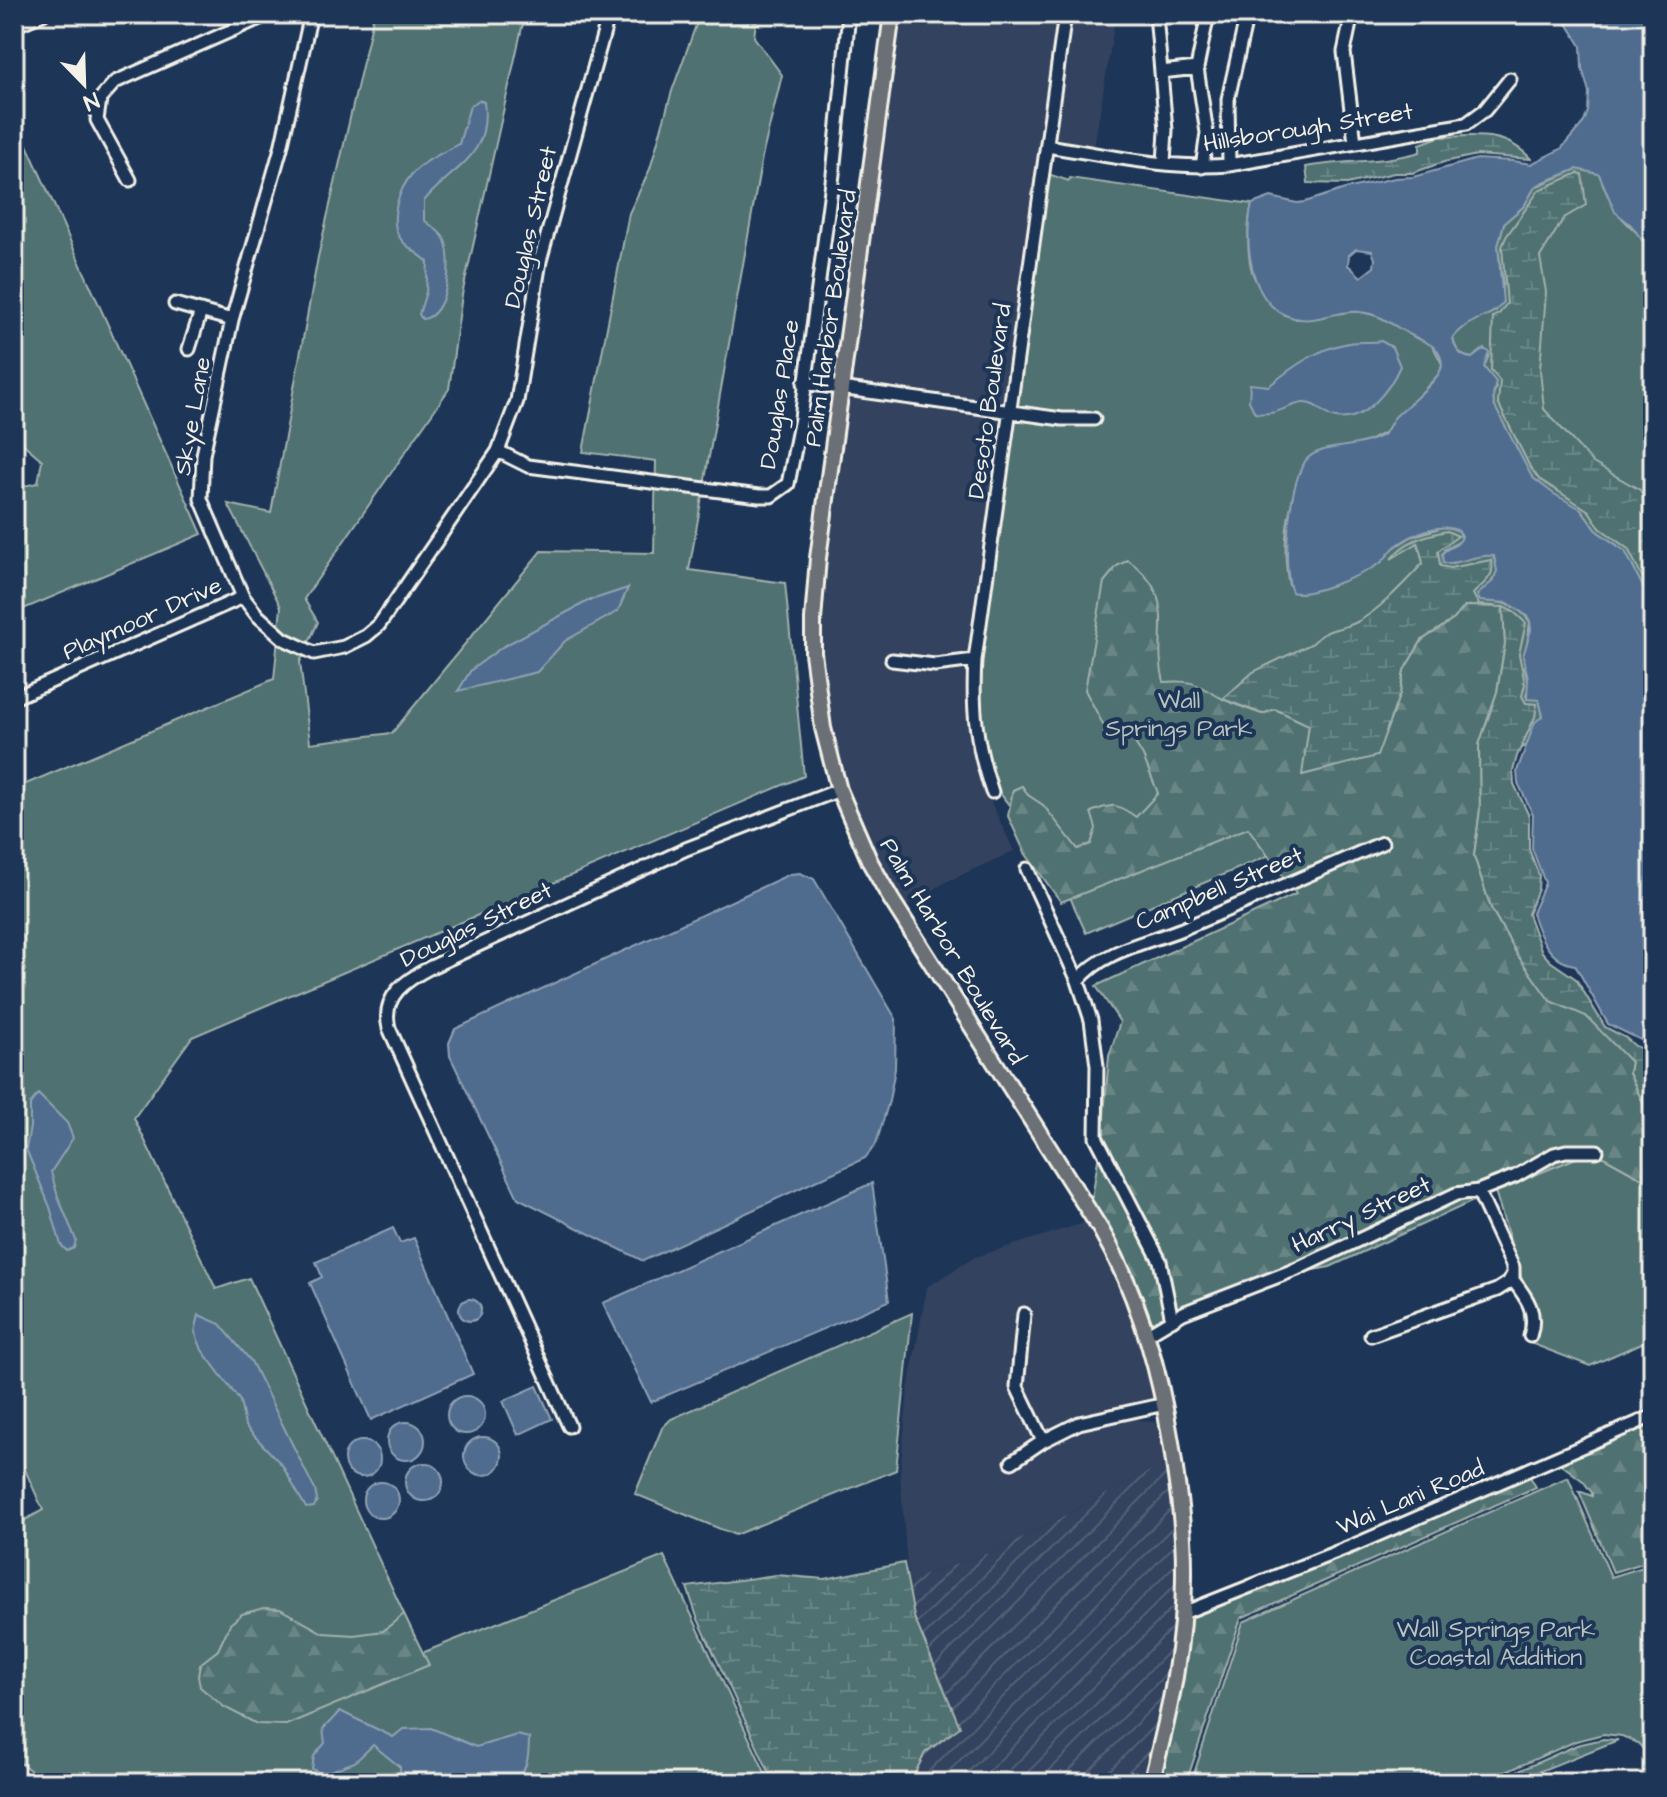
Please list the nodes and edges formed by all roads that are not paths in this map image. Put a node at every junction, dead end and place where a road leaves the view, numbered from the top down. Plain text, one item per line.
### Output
1 (43, 14) edge
2 (269, 14) edge
3 (310, 14) edge
4 (609, 14) edge
5 (849, 14) edge
6 (892, 14) edge
7 (1065, 14) edge
8 (1156, 14) edge
9 (1208, 14) edge
10 (1247, 14) edge
11 (1352, 14) edge
12 (14, 26) edge
13 (1197, 68) junction
14 (1161, 72) junction
15 (1510, 79) dead end
16 (1355, 143) junction
17 (1047, 146) junction
18 (1164, 163) junction
19 (1229, 165) junction
20 (1202, 167) junction
21 (130, 180) dead end
22 (175, 304) dead end
23 (201, 311) junction
24 (232, 320) junction
25 (189, 349) dead end
26 (804, 383) junction
27 (843, 388) junction
28 (1010, 410) junction
29 (1094, 419) dead end
30 (498, 451) junction
31 (243, 597) junction
32 (892, 660) dead end
33 (975, 660) junction
34 (14, 698) edge
35 (839, 790) junction
36 (992, 792) dead end
37 (1382, 843) dead end
38 (1027, 869) dead end
39 (1078, 981) junction
40 (1597, 1151) dead end
41 (1478, 1191) junction
42 (1512, 1276) junction
43 (1024, 1314) dead end
44 (1172, 1320) junction
45 (1148, 1334) junction
46 (1371, 1335) dead end
47 (1530, 1336) dead end
48 (1165, 1404) junction
49 (1653, 1416) edge
50 (569, 1426) dead end
51 (1043, 1441) junction
52 (1012, 1462) dead end
53 (1183, 1613) junction
54 (1151, 1783) edge

1 - 12 street
2 - 21 street
3 - 24 street, Skye Lane
4 - 30 street, Douglas Street
5 - 26 street, Douglas Place
6 - 27 main road, Palm Harbor Boulevard
7 - 17 street, Desoto Boulevard
8 - 14 street
9 - 13 street
10 - 19 street
11 - 16 street
13 - 14 street
13 - 20 street
14 - 18 street
15 - 16 street, Hillsborough Street
16 - 19 street, Hillsborough Street
17 - 18 street, Hillsborough Street
17 - 28 street, Desoto Boulevard
18 - 20 street, Hillsborough Street
19 - 20 street, Hillsborough Street
22 - 23 street
23 - 24 street
23 - 25 street
24 - 31 street, Skye Lane
26 - 27 street
26 - 30 street, Douglas Place
27 - 28 street
27 - 35 main road, Palm Harbor Boulevard
28 - 29 street
28 - 33 street, Desoto Boulevard
30 - 31 street, Skye Lane
31 - 34 street, Playmoor Drive
32 - 33 street
33 - 36 street, Desoto Boulevard
35 - 45 main road, Palm Harbor Boulevard
35 - 50 street, Douglas Street
37 - 39 street, Campbell Street
38 - 39 street
39 - 44 street
40 - 41 street, Harry Street
41 - 42 street
41 - 44 street, Harry Street
42 - 46 street
42 - 47 street
43 - 51 street
44 - 45 street, Harry Street
45 - 48 main road, Palm Harbor Boulevard
48 - 51 street
48 - 53 main road, Palm Harbor Boulevard
49 - 53 street, Wai Lani Road
51 - 52 street
53 - 54 main road, Palm Harbor Boulevard

